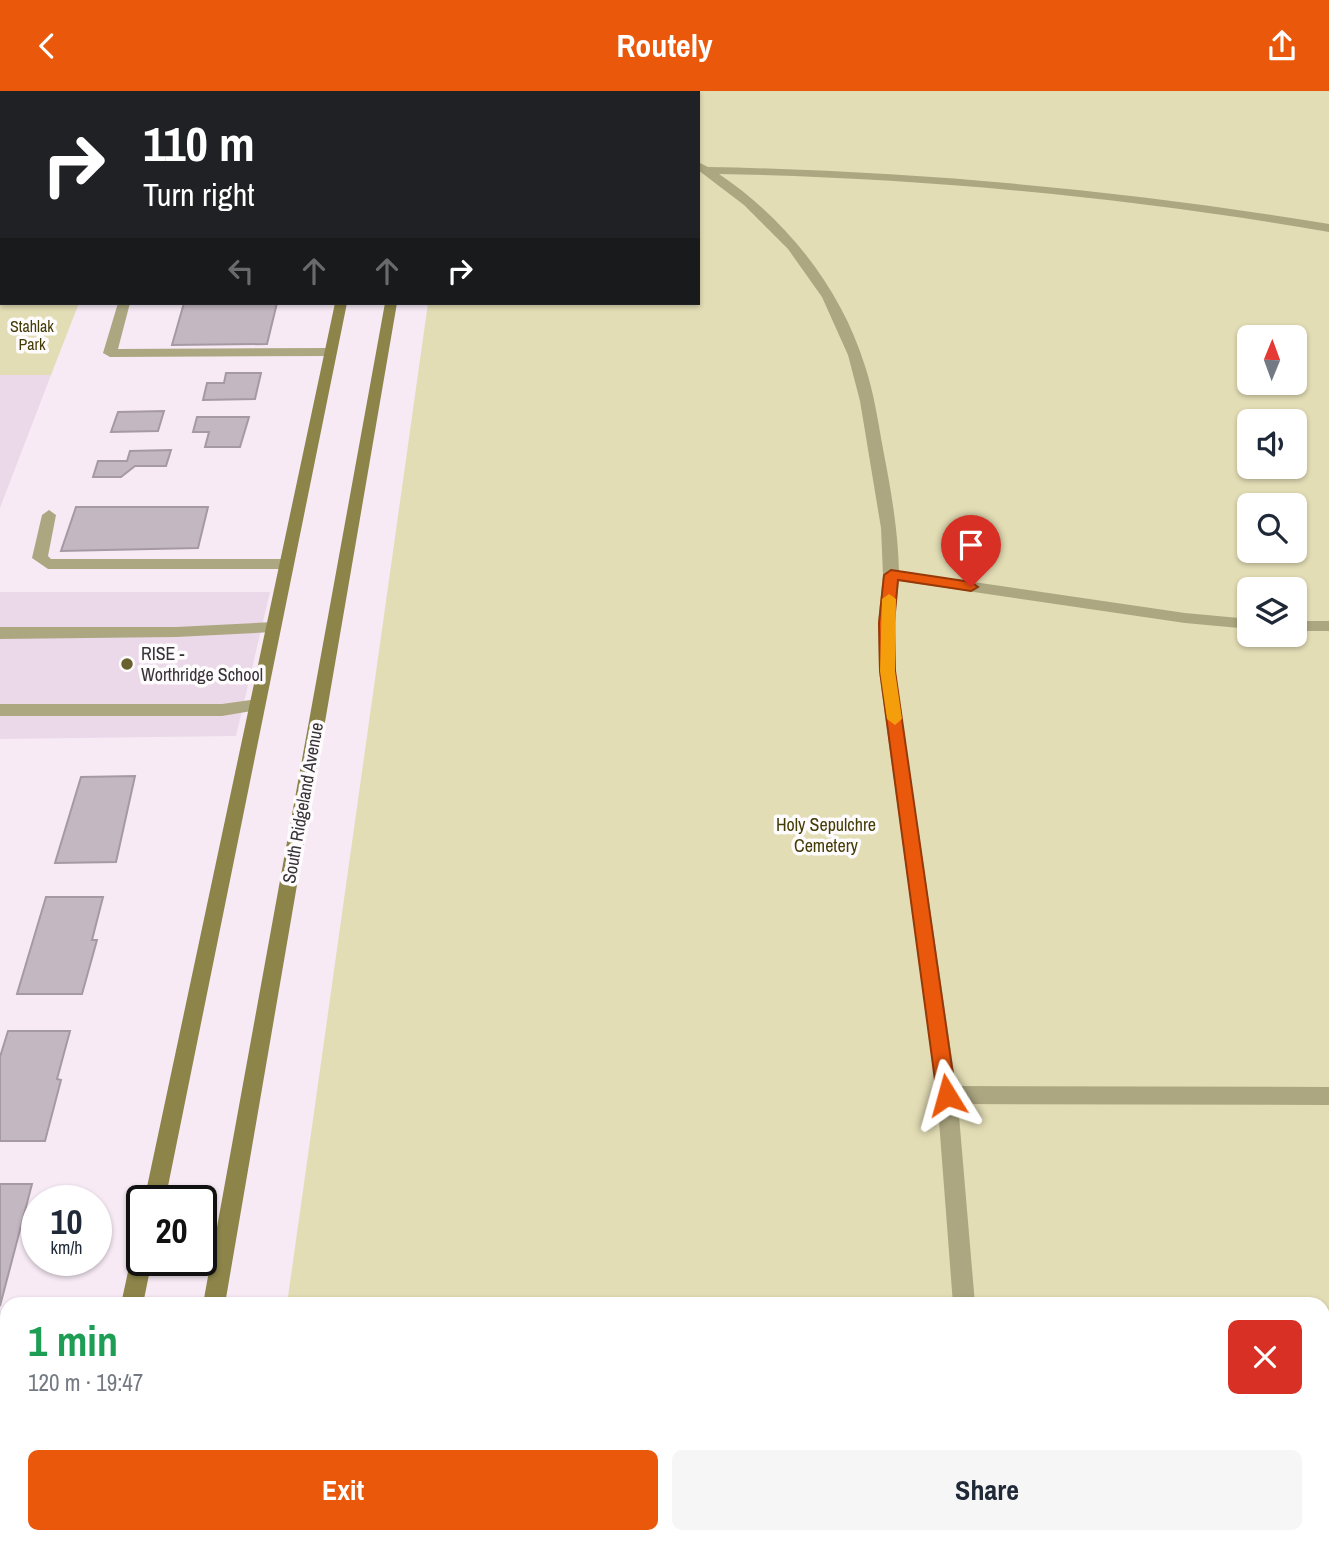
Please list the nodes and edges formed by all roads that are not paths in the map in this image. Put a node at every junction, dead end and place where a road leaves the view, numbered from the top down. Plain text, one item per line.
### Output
1 (702, 167) edge
2 (1329, 228) edge
3 (123, 305) edge
4 (341, 305) edge
5 (391, 305) edge
6 (330, 352) junction
7 (49, 515) dead end
8 (286, 564) junction
9 (891, 575) junction
10 (1237, 623) edge
11 (1307, 626) edge
12 (1329, 626) edge
13 (273, 627) junction
14 (0, 633) edge
15 (257, 705) junction
16 (0, 710) edge
17 (947, 1095) junction
18 (1329, 1096) edge
19 (157, 1185) edge
20 (138, 1276) edge
21 (134, 1297) edge
22 (215, 1297) edge
23 (963, 1297) edge

1 - 2 street
1 - 9 street
3 - 6 street
4 - 6 main road
5 - 22 main road, South Ridgeland Avenue
6 - 8 main road
7 - 8 street
8 - 13 main road
9 - 10 street
9 - 17 street
11 - 12 street
13 - 14 street
13 - 15 main road
15 - 16 street
15 - 19 main road
17 - 18 street
17 - 23 street
20 - 21 main road

